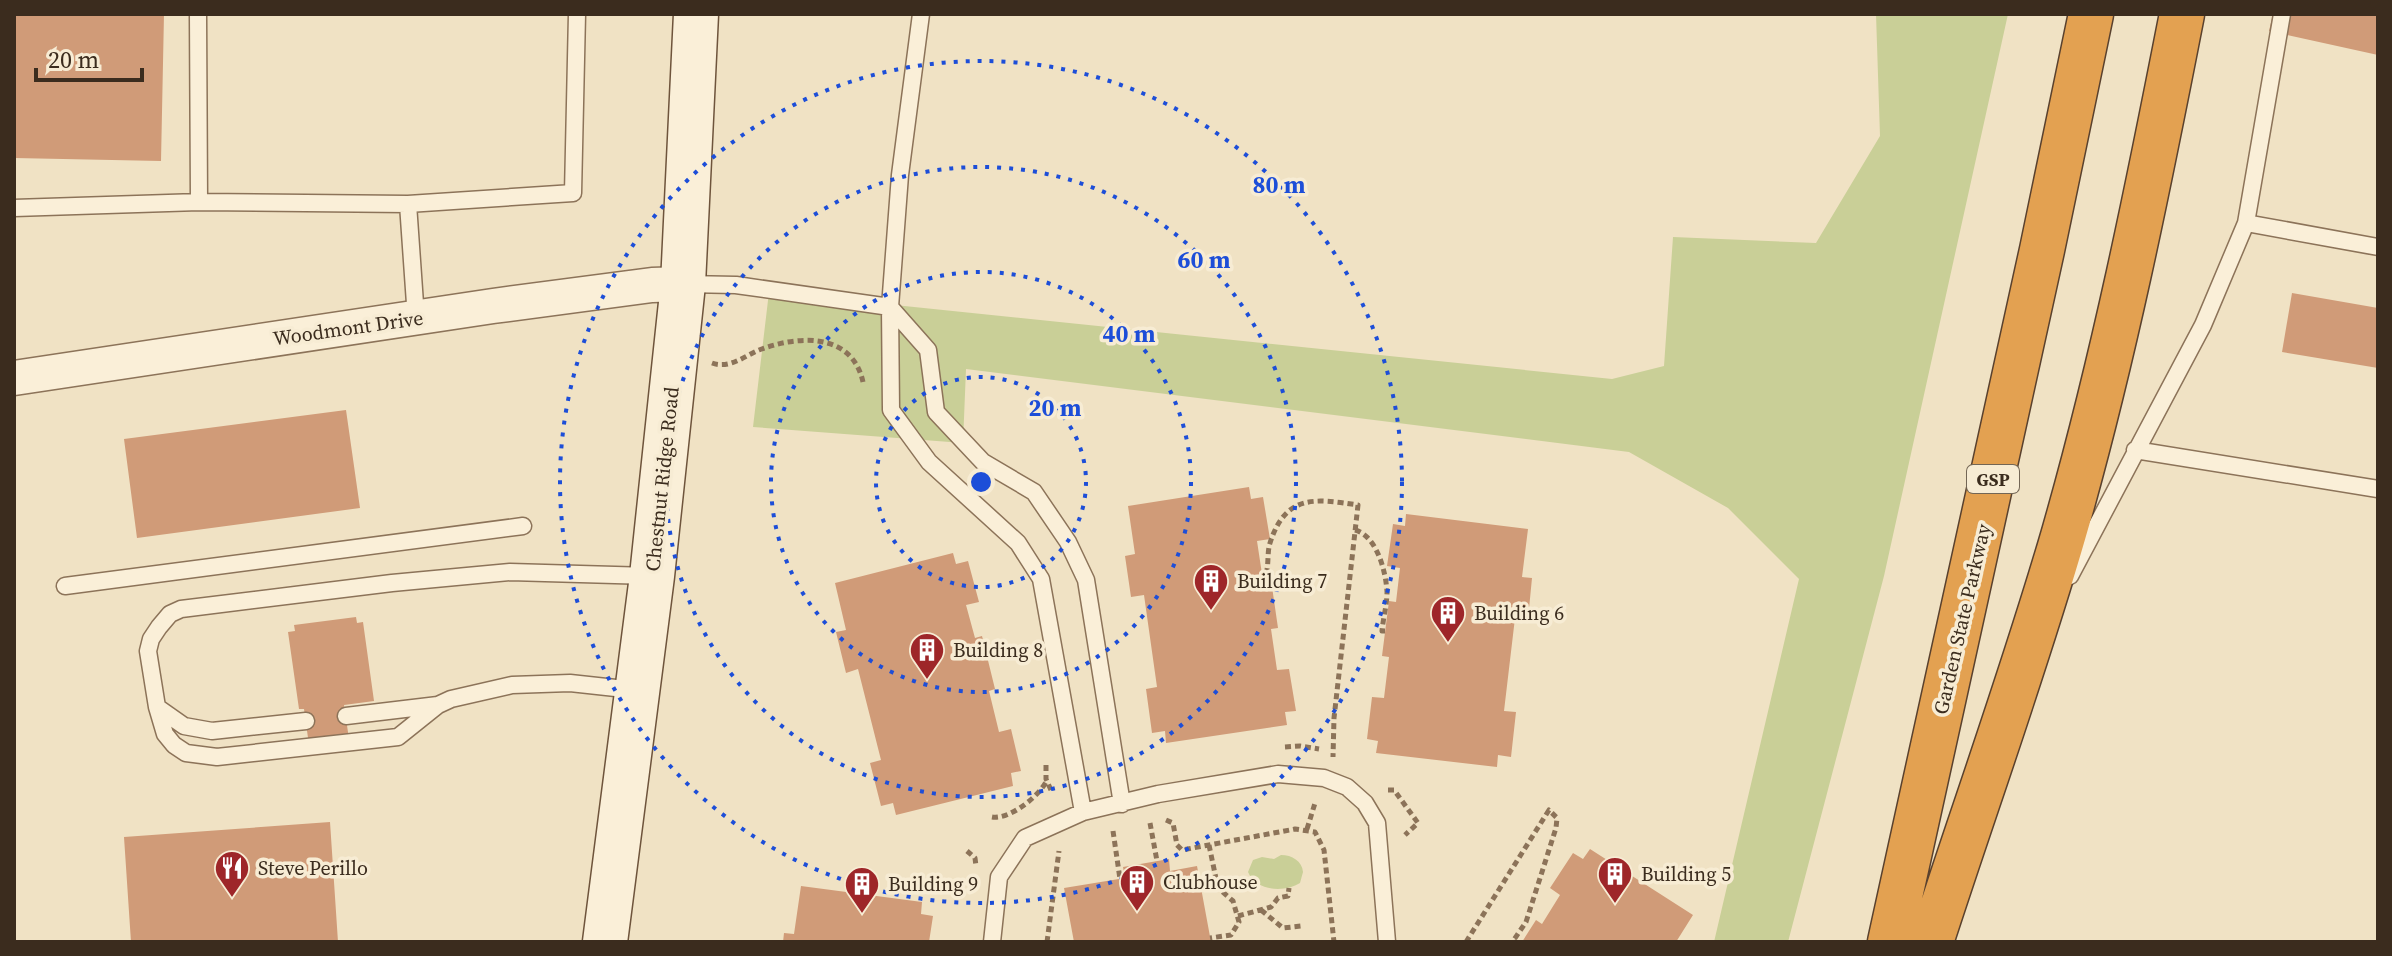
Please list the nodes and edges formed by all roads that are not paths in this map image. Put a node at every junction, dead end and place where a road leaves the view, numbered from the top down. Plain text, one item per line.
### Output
1 (198, 14) edge
2 (577, 14) edge
3 (696, 14) edge
4 (921, 14) edge
5 (2091, 14) edge
6 (2182, 14) edge
7 (2282, 14) edge
8 (199, 202) junction
9 (408, 204) junction
10 (14, 208) edge
11 (2246, 223) junction
12 (2378, 247) edge
13 (683, 284) junction
14 (890, 307) junction
15 (416, 318) junction
16 (14, 378) edge
17 (2135, 450) junction
18 (2378, 489) edge
19 (523, 526) dead end
20 (652, 576) junction
21 (65, 586) dead end
22 (2019, 677) junction
23 (637, 690) junction
24 (438, 705) junction
25 (157, 707) junction
26 (346, 716) dead end
27 (306, 721) dead end
28 (1122, 804) junction
29 (1083, 812) junction
30 (605, 942) edge
31 (992, 942) edge
32 (1387, 942) edge
33 (1890, 942) edge
34 (1931, 942) edge

1 - 8 lane
2 - 9 lane
3 - 13 main road, Chestnut Ridge Road
4 - 14 lane
5 - 33 highway, Garden State Parkway / GSP
6 - 22 highway
7 - 11 lane
8 - 9 lane
8 - 10 lane
9 - 15 lane
11 - 12 lane
11 - 17 lane
13 - 14 lane
13 - 15 street, Woodmont Drive
13 - 20 main road, Chestnut Ridge Road
14 - 28 lane
14 - 29 lane
15 - 16 street, Woodmont Drive
17 - 18 lane
17 - 22 lane
19 - 21 lane
20 - 23 main road, Chestnut Ridge Road
20 - 25 lane
22 - 34 highway
23 - 24 lane
23 - 30 main road, Chestnut Ridge Road
24 - 25 lane
24 - 26 lane
25 - 27 lane
28 - 29 lane
28 - 32 lane
29 - 31 lane

